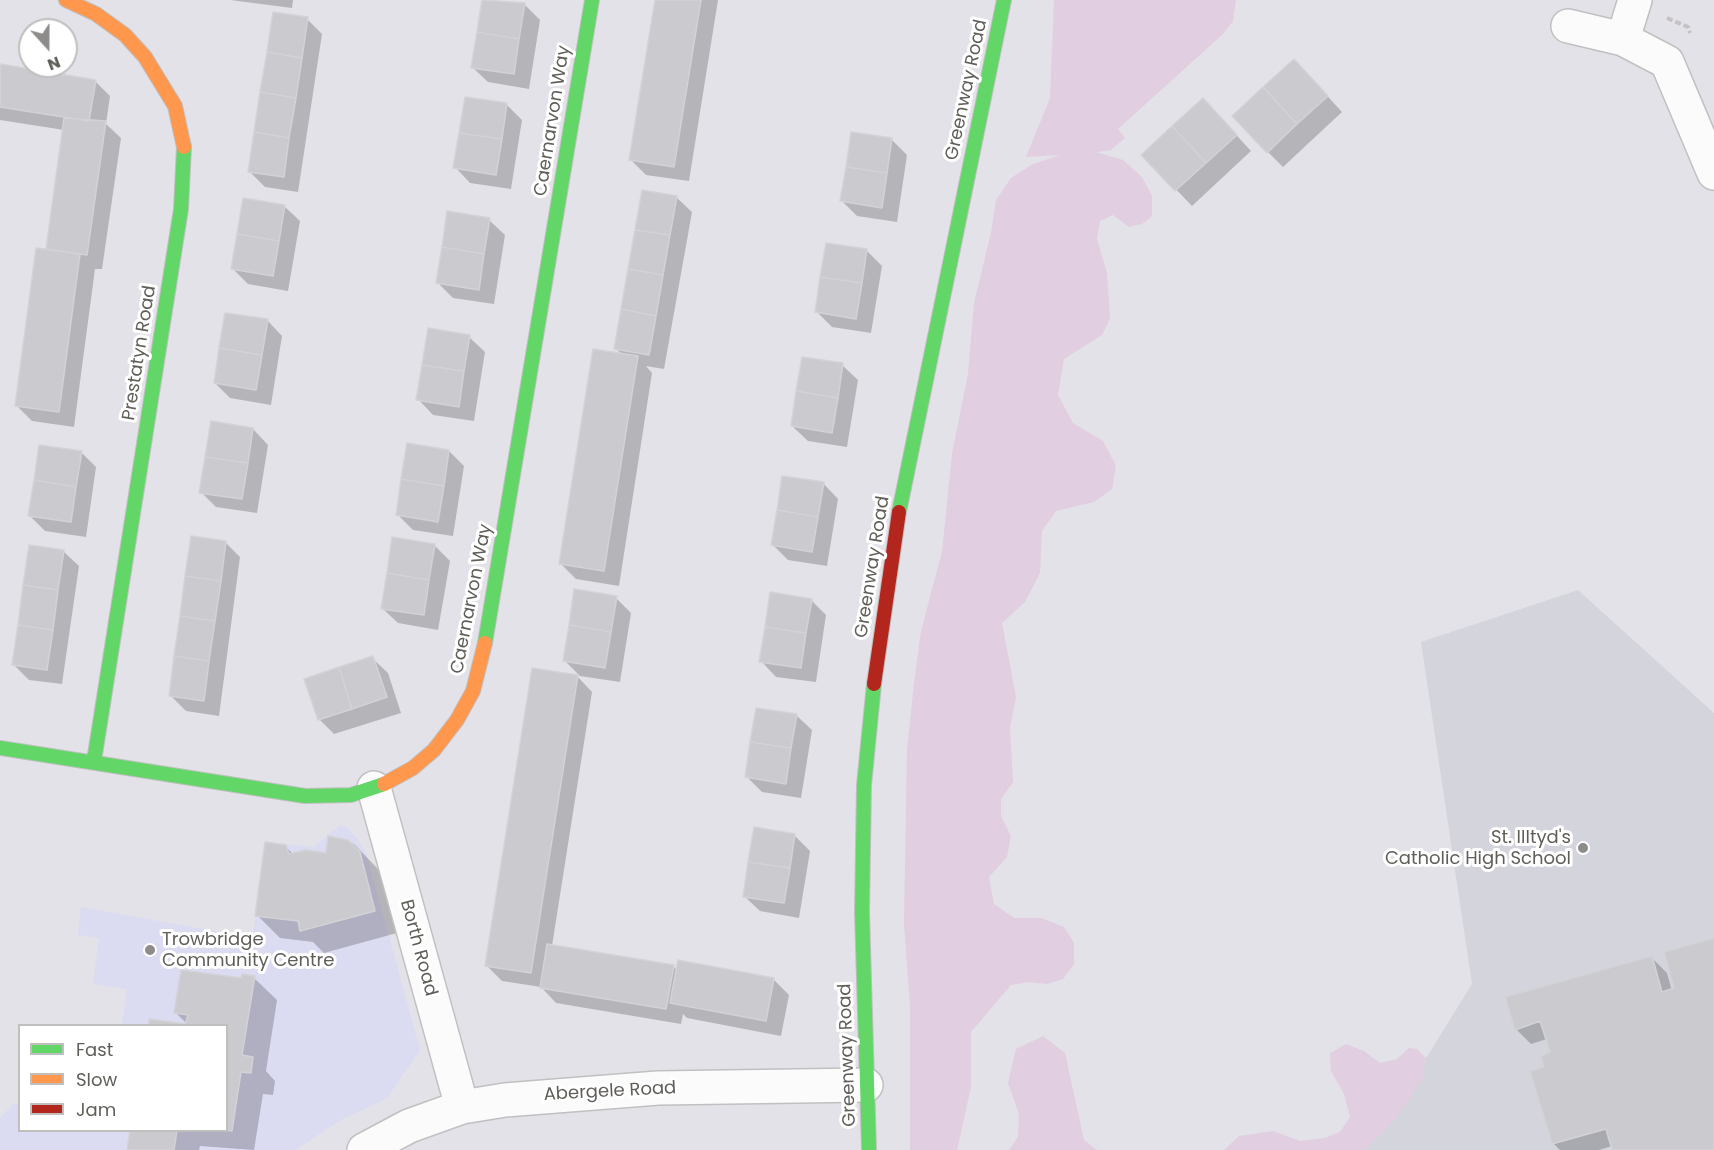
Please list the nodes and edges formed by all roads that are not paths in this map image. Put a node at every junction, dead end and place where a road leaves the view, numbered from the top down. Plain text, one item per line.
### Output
1 (66, 0) edge
2 (592, 0) edge
3 (1004, 0) edge
4 (1635, 0) edge
5 (1568, 26) dead end
6 (1623, 39) junction
7 (1714, 173) edge
8 (0, 748) edge
9 (94, 761) junction
10 (374, 788) junction
11 (866, 1085) junction
12 (462, 1107) junction
13 (364, 1150) edge
14 (870, 1150) edge

1 - 9 street, Prestatyn Road
2 - 10 street, Caernarvon Way
3 - 11 street, Greenway Road
4 - 6 street
5 - 6 street
6 - 7 street
8 - 9 street, Caernarvon Way
9 - 10 street, Caernarvon Way
10 - 12 street, Borth Road
11 - 12 street, Abergele Road
11 - 14 street, Greenway Road
12 - 13 street, Abergele Road

